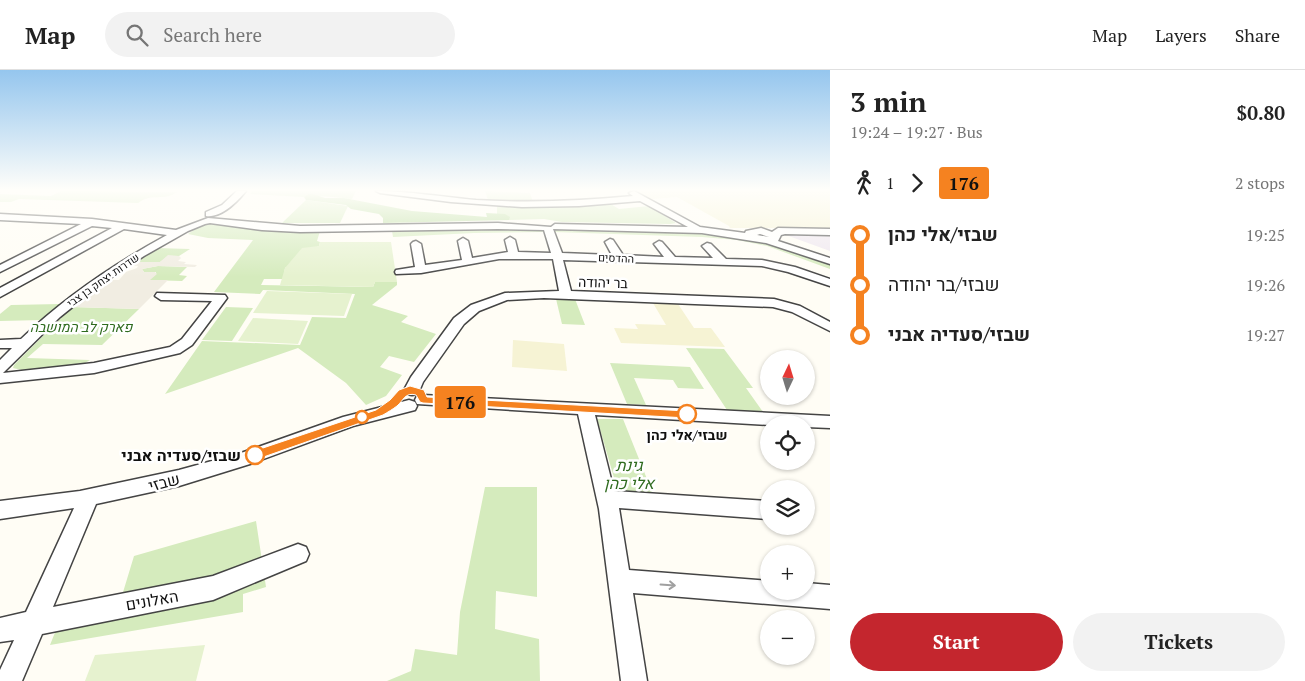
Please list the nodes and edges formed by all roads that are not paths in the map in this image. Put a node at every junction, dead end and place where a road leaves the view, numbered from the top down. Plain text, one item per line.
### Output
1 (54, 220) edge
2 (206, 220) edge
3 (224, 220) edge
4 (673, 220) edge
5 (92, 222) junction
6 (678, 223) junction
7 (123, 226) junction
8 (547, 226) junction
9 (786, 231) junction
10 (830, 232) edge
11 (178, 233) junction
12 (764, 235) junction
13 (510, 240) dead end
14 (463, 241) dead end
15 (610, 242) dead end
16 (416, 244) dead end
17 (659, 244) dead end
18 (708, 246) dead end
19 (763, 254) dead end
20 (514, 255) junction
21 (557, 256) junction
22 (619, 258) junction
23 (830, 259) edge
24 (672, 260) junction
25 (468, 262) junction
26 (723, 262) junction
27 (775, 265) junction
28 (0, 269) edge
29 (422, 270) junction
30 (400, 272) dead end
31 (830, 282) edge
32 (0, 293) edge
33 (566, 295) junction
34 (161, 296) dead end
35 (830, 328) edge
36 (25, 342) junction
37 (0, 344) edge
38 (0, 369) edge
39 (0, 378) edge
40 (411, 398) junction
41 (585, 409) junction
42 (830, 422) edge
43 (89, 497) junction
44 (607, 499) junction
45 (760, 509) edge
46 (0, 510) edge
47 (298, 554) dead end
48 (620, 581) junction
49 (830, 597) edge
50 (34, 624) junction
51 (0, 630) edge
52 (10, 681) edge
53 (634, 681) edge

1 - 5 street
2 - 11 street, שדרות יצחק בן צבי
3 - 8 street
4 - 6 street
5 - 7 street
5 - 28 street
6 - 8 street
6 - 12 street
7 - 11 street
7 - 32 street
8 - 12 street
8 - 21 street
9 - 10 street
9 - 12 street
9 - 12 street
11 - 36 street, שדרות יצחק בן צבי
12 - 23 street
13 - 20 street
14 - 25 street
15 - 22 street
16 - 29 street
17 - 24 street
18 - 26 street
19 - 27 street
20 - 21 street, ההדסים
20 - 25 street, ההדסים
21 - 22 street, ההדסים
21 - 33 street
22 - 24 street, ההדסים
24 - 26 street, ההדסים
25 - 29 street, ההדסים
26 - 27 street, ההדסים
27 - 31 street, ההדסים
29 - 30 street, ההדסים
33 - 35 street, בר יהודה
33 - 40 street, בר יהודה
34 - 39 street
36 - 37 street
36 - 38 street, שדרות יצחק בן צבי
40 - 41 street, שבזי
40 - 43 street, שבזי
41 - 42 street, שבזי
41 - 44 street
43 - 46 street, שבזי
43 - 50 street
44 - 45 street
44 - 48 street
47 - 50 street, האלונים
48 -> 49 street
48 - 53 street
50 - 51 street, האלונים
50 - 52 street

